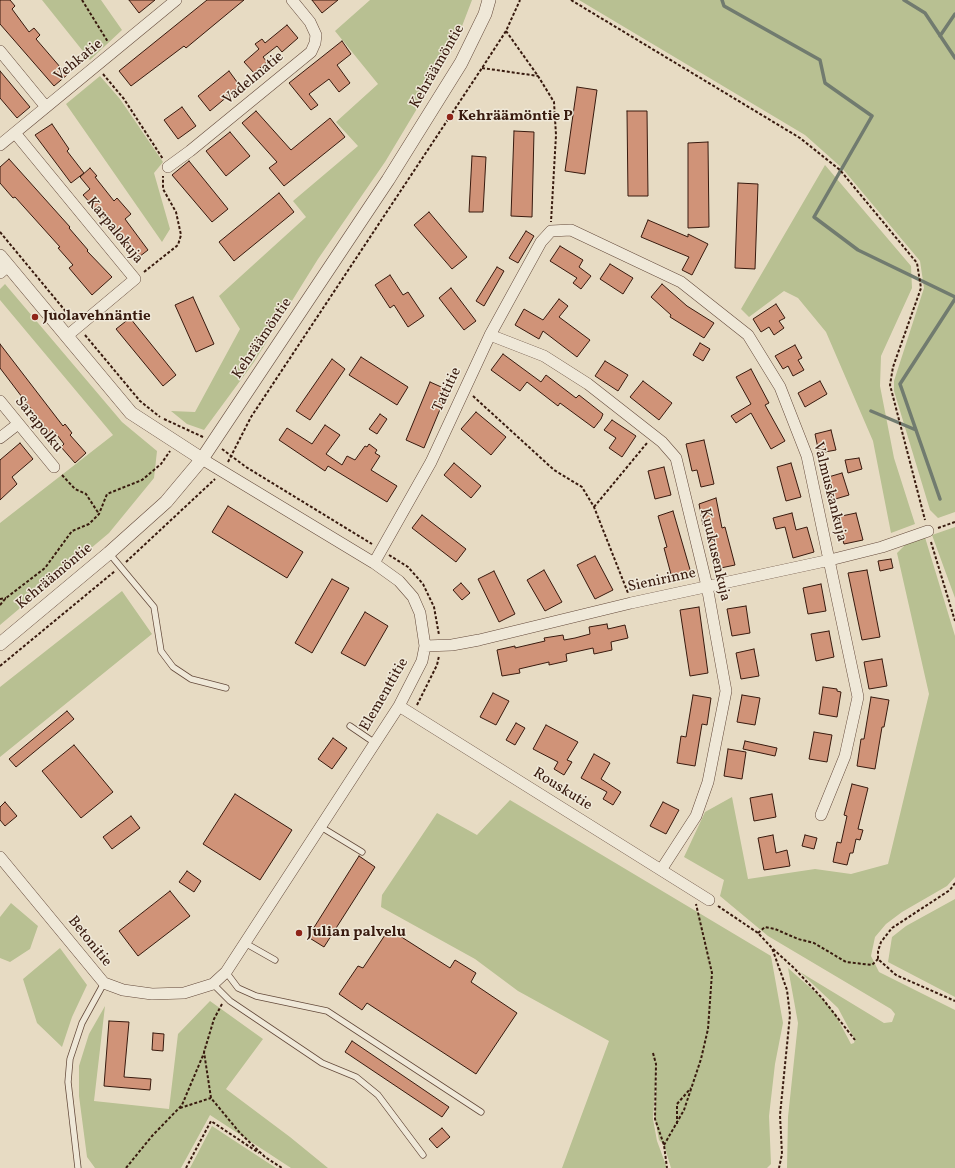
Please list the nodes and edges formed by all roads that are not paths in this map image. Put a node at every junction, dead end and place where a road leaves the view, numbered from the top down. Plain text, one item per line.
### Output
1 (176, 0) edge
2 (292, 0) edge
3 (489, 0) edge
4 (0, 51) edge
5 (46, 107) junction
6 (15, 133) junction
7 (0, 145) edge
8 (168, 167) road end
9 (551, 231) joint
10 (3, 265) edge
11 (490, 335) junction
12 (67, 336) junction
13 (0, 401) edge
14 (18, 424) junction
15 (0, 438) edge
16 (202, 459) junction
17 (54, 467) road end
18 (928, 531) road end
19 (109, 553) junction
20 (830, 560) junction
21 (374, 563) junction
22 (707, 586) junction
23 (0, 644) edge
24 (425, 646) junction
25 (226, 688) dead end
26 (399, 706) junction
27 (350, 726) dead end
28 (375, 743) junction
29 (821, 815) dead end
30 (321, 827) junction
31 (362, 852) dead end
32 (0, 857) edge
33 (661, 870) junction
34 (709, 900) road end
35 (245, 943) junction
36 (275, 960) dead end
37 (226, 972) junction
38 (104, 983) junction
39 (213, 984) junction
40 (481, 1112) dead end
41 (423, 1155) dead end
42 (78, 1165) edge
43 (82, 1168) edge

1 - 5 street, Vehkatie
2 - 8 street, Vadelmatie
3 - 16 street, Kehräämöntie
4 - 5 street
5 - 6 street, Vehkatie
6 - 7 street, Vehkatie
6 - 12 street, Karpalokuja
9 - 11 street, Tattitie
9 - 20 street, Valmuskankuja
10 - 12 street
11 - 21 street, Tattitie
11 - 22 street, Kuukusenkuja
12 - 16 street
13 - 14 street, Sarapolku
14 - 15 street
14 - 17 street, Sarapolku
16 - 19 street, Kehräämöntie
16 - 21 street, Elementtitie
18 - 20 street, Sienirinne
19 - 23 street, Kehräämöntie
19 - 25 lane
20 - 22 street, Sienirinne
20 - 29 street, Valmuskankuja
21 - 24 street, Elementtitie
22 - 24 street, Sienirinne
22 - 33 street, Kuukusenkuja
24 - 26 street, Elementtitie
26 - 28 street, Elementtitie
26 - 33 street, Rouskutie
27 - 28 lane
28 - 30 street, Elementtitie
30 - 31 lane
30 - 35 street, Elementtitie
32 - 38 street, Betonitie
33 - 34 street, Rouskutie
35 - 36 lane
35 - 37 street, Elementtitie
37 - 39 street, Betonitie
37 - 40 lane
38 - 39 street, Betonitie
38 - 42 lane
39 - 41 lane
42 - 43 lane

